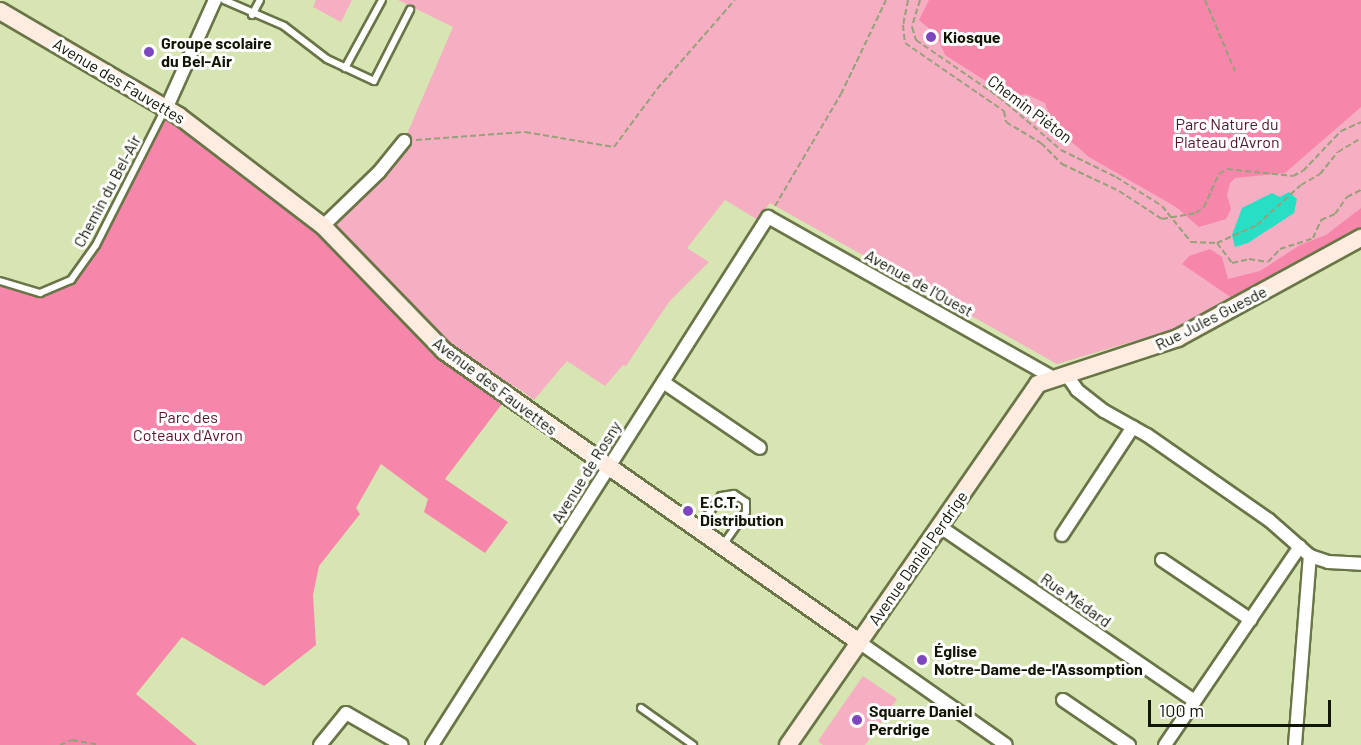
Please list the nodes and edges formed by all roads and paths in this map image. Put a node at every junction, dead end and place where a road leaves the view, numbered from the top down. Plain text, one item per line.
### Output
1 (214, 0) edge
2 (224, 0) edge
3 (260, 0) edge
4 (382, 0) edge
5 (735, 0) edge
6 (886, 0) edge
7 (908, 0) edge
8 (920, 0) edge
9 (1205, 0) edge
10 (410, 10) dead end
11 (0, 11) edge
12 (252, 15) junction
13 (345, 68) junction
14 (1235, 71) dead end
15 (166, 109) junction
16 (1361, 122) edge
17 (1361, 138) edge
18 (404, 141) joint
19 (1361, 190) edge
20 (768, 216) junction
21 (1172, 219) junction
22 (323, 226) junction
23 (1361, 238) edge
24 (1217, 243) junction
25 (0, 281) edge
26 (1060, 376) junction
27 (663, 382) junction
28 (1133, 427) junction
29 (760, 448) dead end
30 (609, 468) junction
31 (939, 526) junction
32 (698, 529) junction
33 (1062, 535) dead end
34 (722, 546) junction
35 (1300, 546) junction
36 (1310, 556) junction
37 (1162, 560) dead end
38 (1361, 564) edge
39 (1251, 620) junction
40 (859, 642) junction
41 (1063, 700) dead end
42 (1195, 701) junction
43 (641, 708) dead end
44 (60, 745) edge
45 (99, 745) edge
46 (320, 745) edge
47 (402, 745) edge
48 (432, 745) edge
49 (693, 745) edge
50 (788, 745) edge
51 (1006, 745) edge
52 (1129, 745) edge
53 (1165, 745) edge
54 (1295, 745) edge

1 - 15 street
2 - 12 lane
3 - 12 lane
4 - 13 lane
5 - 18 path
6 - 20 path
7 - 21 path
8 - 21 path, Chemin Piéton
9 - 14 path
10 - 13 lane
11 - 15 street, Avenue des Fauvettes
12 - 13 lane
15 - 22 street, Avenue des Fauvettes
15 - 25 lane, Chemin du Bel-Air
16 - 21 path
17 - 24 path, Chemin Piéton
18 - 22 street
19 - 24 path
20 - 26 street, Avenue de l'Ouest
20 - 27 street, Avenue de Rosny
21 - 24 path, Chemin Piéton
22 - 30 street, Avenue des Fauvettes
23 - 26 street, Rue Jules Guesde
26 - 28 street, Avenue de l'Ouest
26 - 31 street, Avenue Daniel Perdrige
27 - 29 street
27 - 30 street, Avenue de Rosny
28 - 33 street
28 - 35 street, Avenue de l'Ouest
30 - 32 street, Avenue des Fauvettes
30 - 48 street, Avenue de Rosny
31 - 40 street, Avenue Daniel Perdrige
31 - 42 street, Rue Médard
32 - 34 street, Avenue des Fauvettes
32 - 34 lane
34 - 40 street, Avenue des Fauvettes
35 - 36 street, Avenue de l'Ouest
35 - 39 street
36 - 38 street
36 - 54 street
37 - 39 street
39 - 42 street
40 - 50 street, Avenue Daniel Perdrige
40 - 51 street, Avenue des Fauvettes
41 - 52 street
42 - 53 street
43 - 49 lane
44 - 45 path
46 - 47 street

